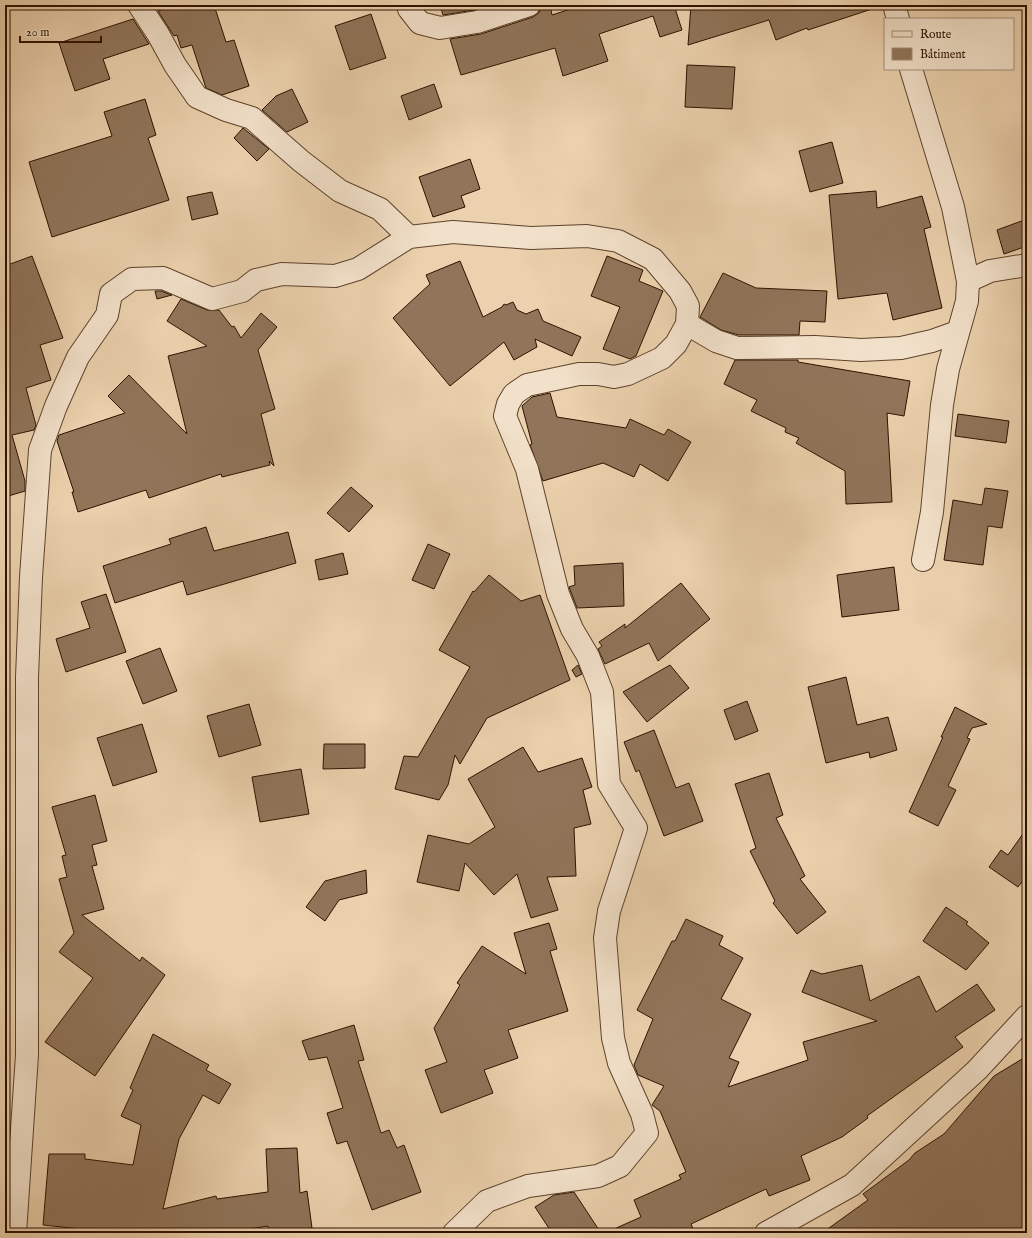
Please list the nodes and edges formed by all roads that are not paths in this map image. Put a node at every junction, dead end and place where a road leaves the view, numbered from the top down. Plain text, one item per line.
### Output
1 (138, 5) edge
2 (408, 5) edge
3 (529, 5) edge
4 (894, 5) edge
5 (898, 18) edge
6 (911, 70) edge
7 (409, 237) junction
8 (1027, 265) edge
9 (968, 281) junction
10 (687, 324) junction
11 (958, 332) junction
12 (924, 560) dead end
13 (1027, 1016) edge
14 (15, 1233) edge
15 (454, 1233) edge
16 (766, 1233) edge

1 - 7 street
2 - 3 street
4 - 5 street
6 - 9 street
7 - 10 street
7 - 14 street
8 - 9 street
9 - 11 street
10 - 11 street
10 - 15 street
11 - 12 street
13 - 16 street

